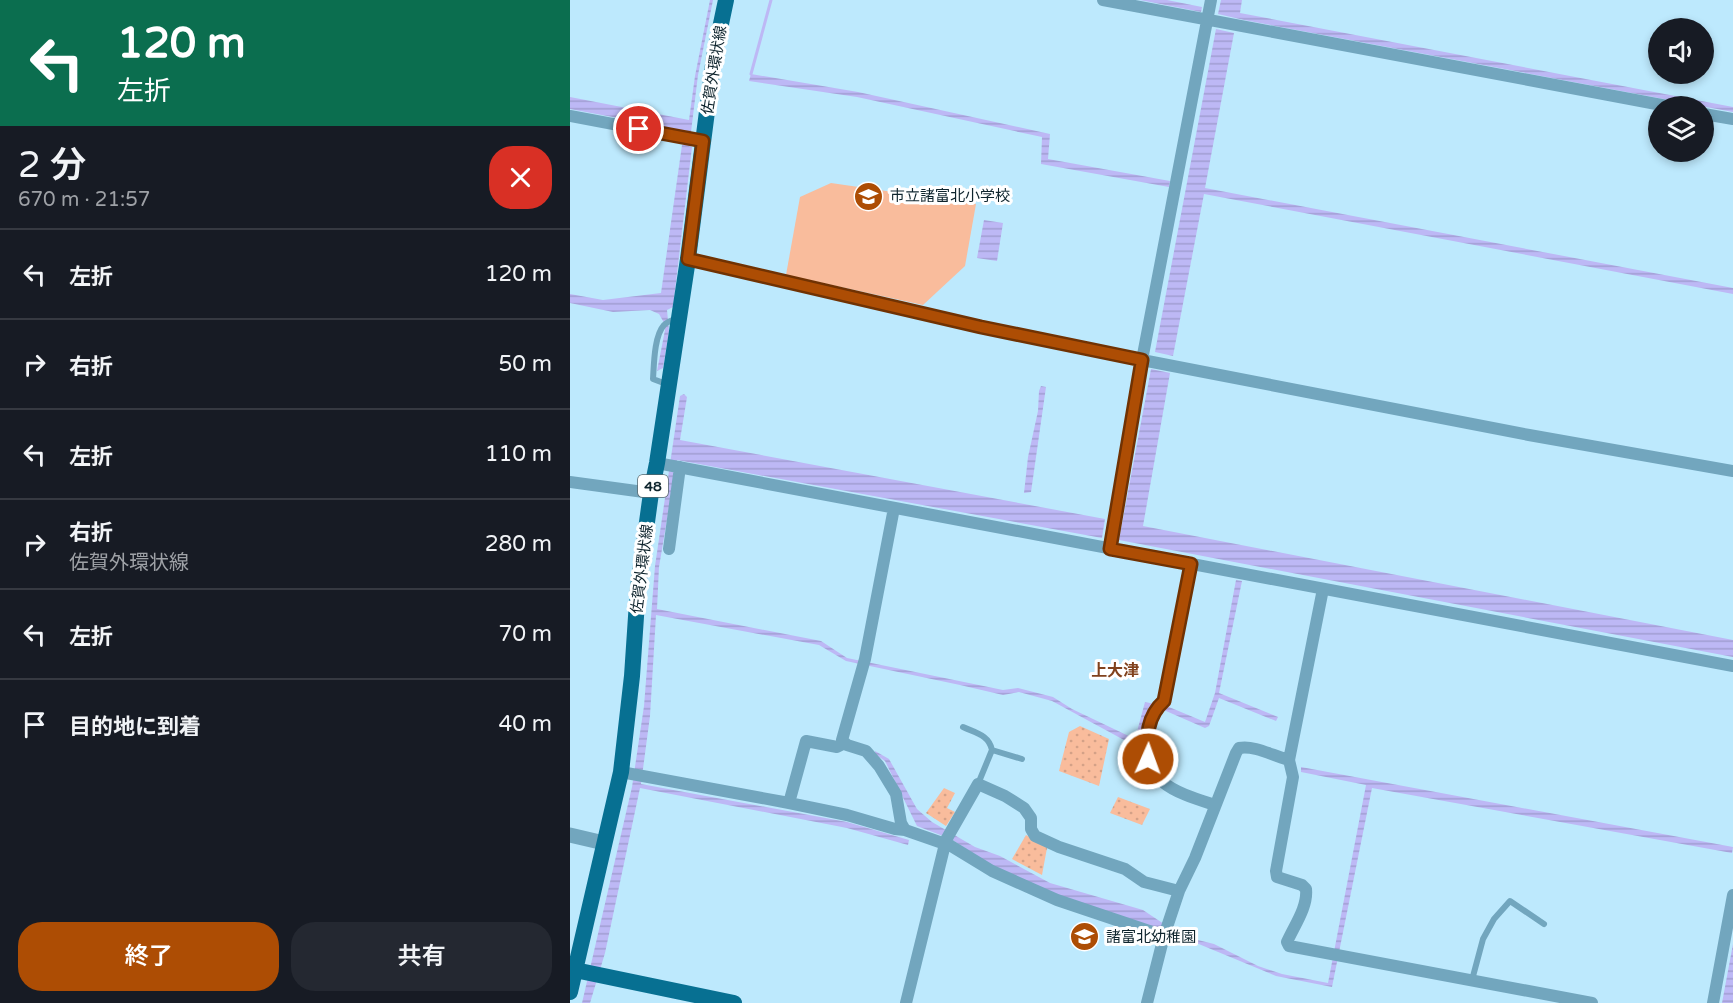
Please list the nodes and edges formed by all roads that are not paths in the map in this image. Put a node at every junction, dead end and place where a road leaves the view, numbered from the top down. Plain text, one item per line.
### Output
1 (726, 0) edge
2 (1103, 0) edge
3 (1211, 0) edge
4 (1208, 19) junction
5 (1648, 102) edge
6 (570, 116) edge
7 (1714, 116) edge
8 (1733, 119) edge
9 (693, 139) junction
10 (688, 259) junction
11 (674, 319) junction
12 (1142, 360) junction
13 (669, 385) junction
14 (671, 466) junction
15 (1733, 471) edge
16 (570, 482) edge
17 (651, 494) junction
18 (894, 508) junction
19 (669, 549) dead end
20 (1110, 549) junction
21 (1191, 564) junction
22 (1323, 589) junction
23 (1733, 666) edge
24 (963, 727) dead end
25 (845, 743) junction
26 (992, 750) junction
27 (1022, 759) dead end
28 (1289, 760) junction
29 (632, 774) junction
30 (978, 784) junction
31 (789, 803) junction
32 (1215, 805) junction
33 (905, 830) junction
34 (570, 835) edge
35 (947, 838) junction
36 (604, 843) junction
37 (1179, 891) junction
38 (1733, 896) edge
39 (1544, 924) dead end
40 (1166, 930) junction
41 (587, 973) junction
42 (1472, 981) junction
43 (570, 993) edge
44 (734, 1003) edge
45 (906, 1003) edge
46 (1147, 1003) edge
47 (1592, 1003) edge
48 (1713, 1003) edge

1 - 9 main road, 佐賀外環状線 / 48
2 - 4 street
3 - 4 street
4 - 5 street
4 - 12 street
6 - 9 street
7 - 8 street
9 - 10 main road, 佐賀外環状線 / 48
10 - 11 main road, 佐賀外環状線 / 48
10 - 12 street
11 - 13 main road, 佐賀外環状線 / 48
11 - 13 lane
12 - 15 street
12 - 20 street
13 - 14 main road, 佐賀外環状線 / 48
14 - 17 main road, 佐賀外環状線 / 48
14 - 18 street
14 - 19 street
16 - 17 street
17 - 29 main road, 佐賀外環状線 / 48
18 - 20 street
18 - 25 street
20 - 21 street
21 - 22 street
21 - 32 street
22 - 23 street
22 - 28 street
24 - 26 lane
25 - 31 street
25 - 33 street
26 - 27 lane
26 - 30 lane
28 - 32 street
28 - 42 street
29 - 31 street
29 - 36 main road, 佐賀外環状線 / 48
30 - 35 street
30 - 37 street
31 - 33 street
32 - 37 street
33 - 35 street
34 - 36 street
35 - 40 street
35 - 45 street
36 - 41 main road, 佐賀外環状線 / 48
37 - 40 street
38 - 48 street
39 - 42 lane
40 - 46 street
41 - 43 main road, 佐賀外環状線 / 48
41 - 44 main road
42 - 47 street

